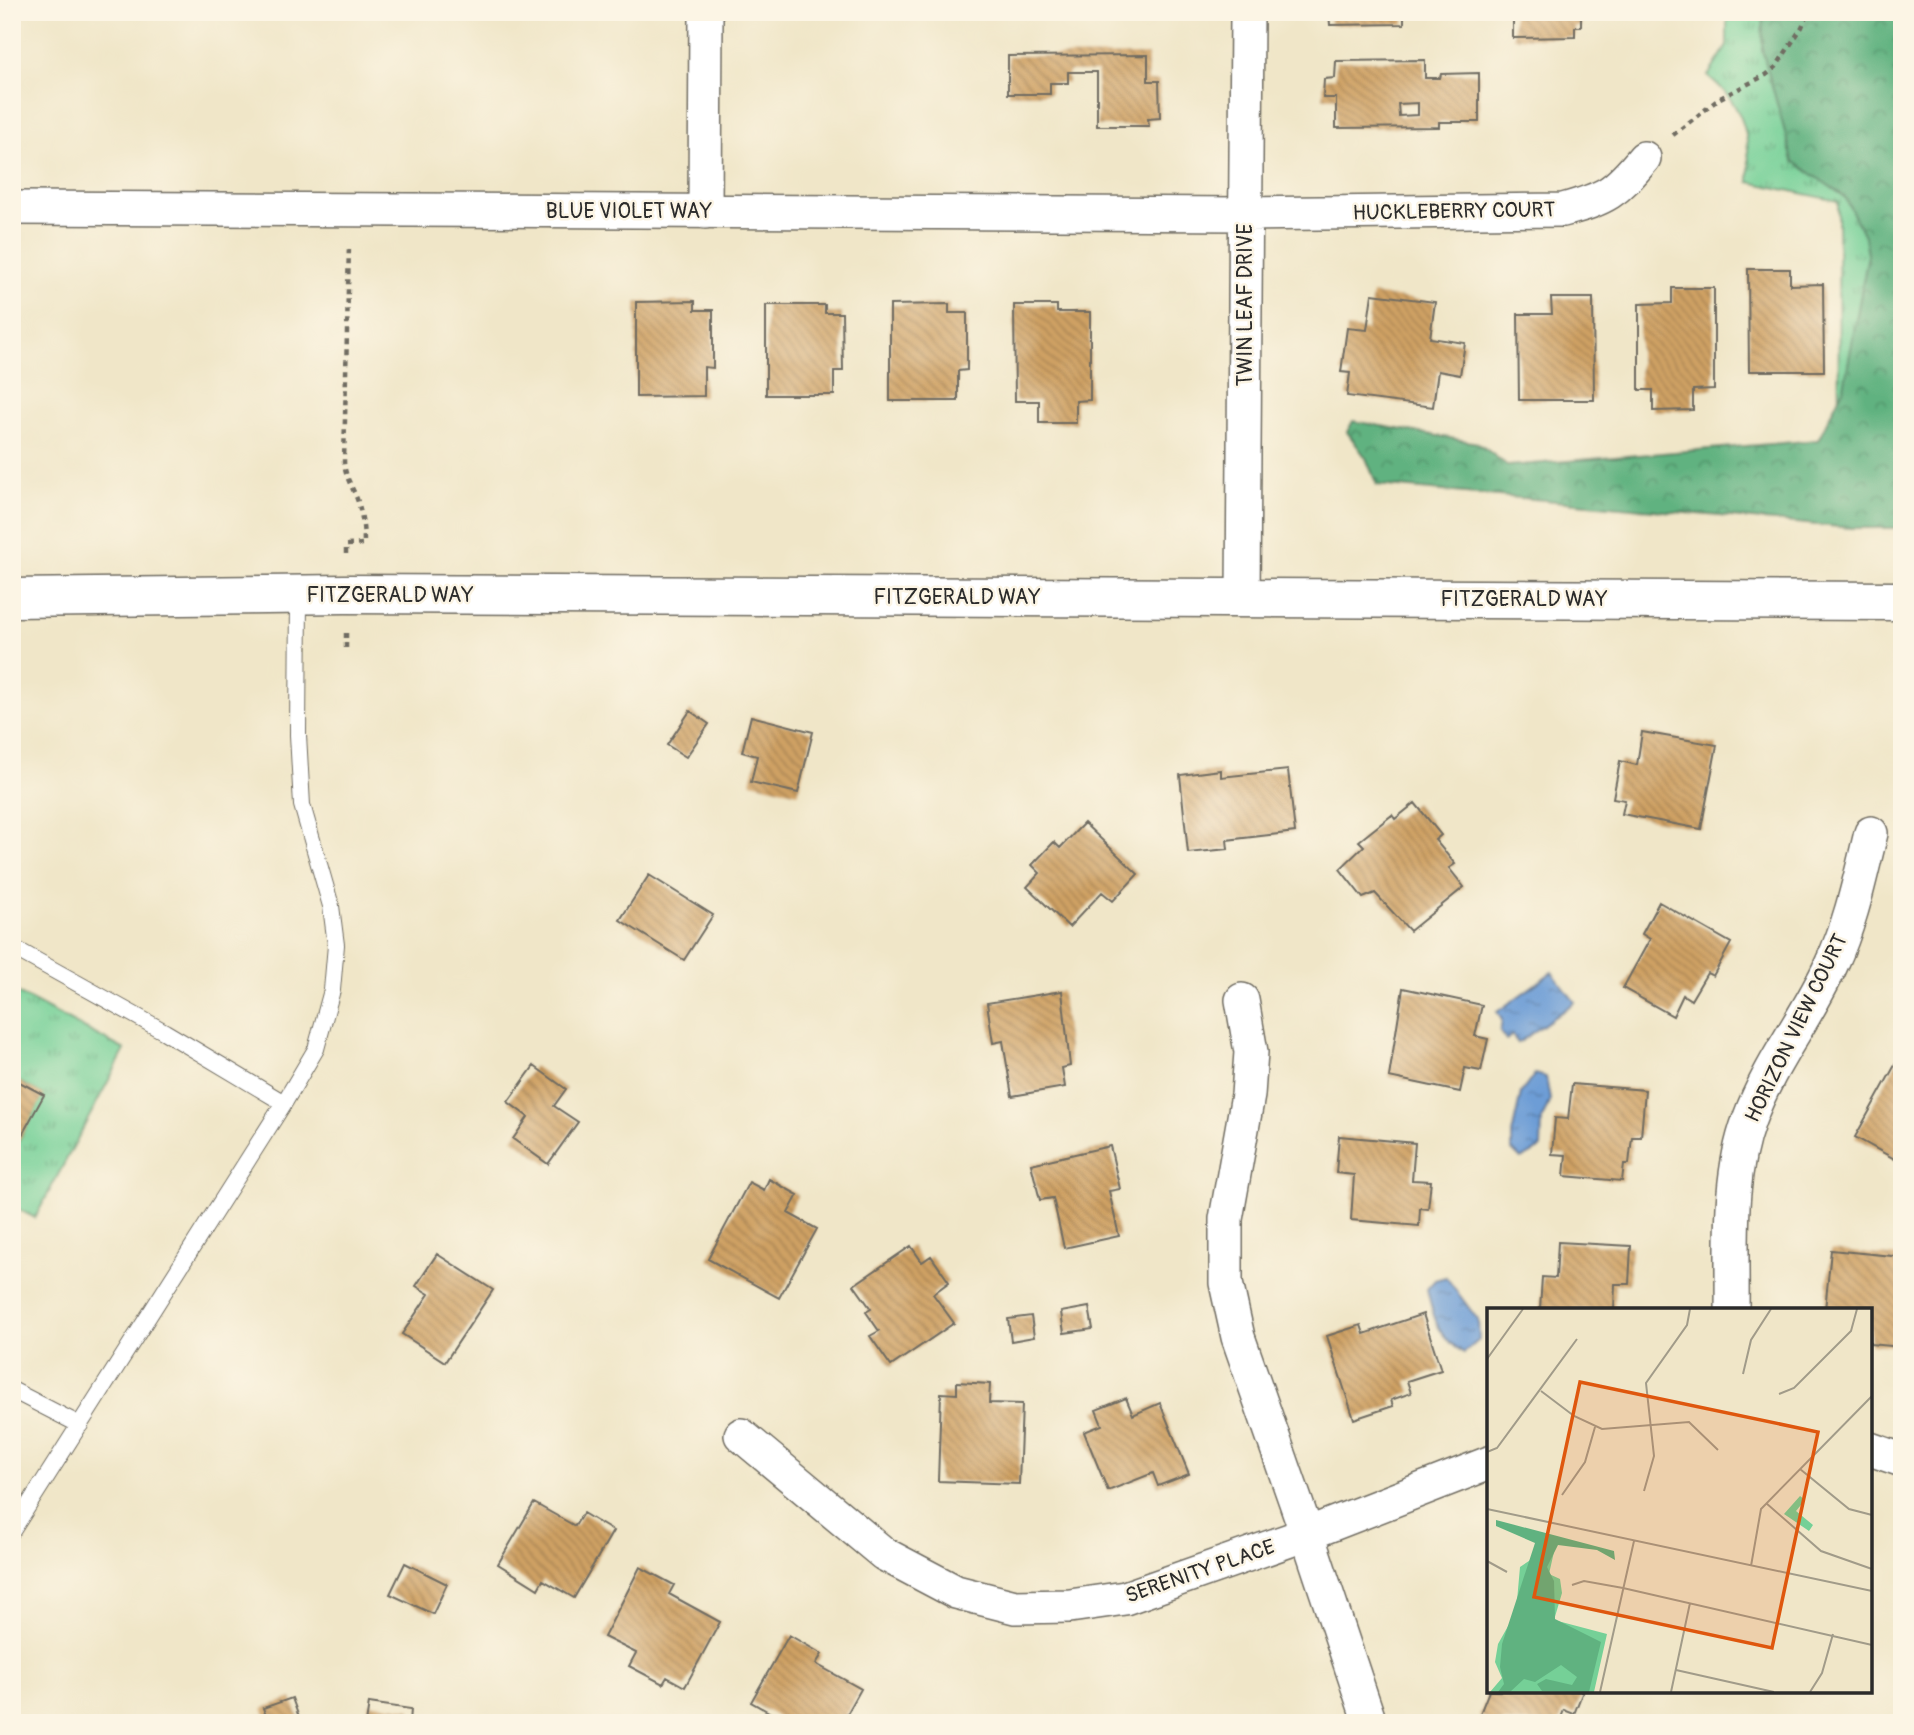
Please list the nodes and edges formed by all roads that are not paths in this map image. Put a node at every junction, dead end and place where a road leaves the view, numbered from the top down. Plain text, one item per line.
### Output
1 (706, 12) edge
2 (1247, 12) edge
3 (1644, 158) road end
4 (12, 208) edge
5 (705, 212) junction
6 (1246, 214) junction
7 (299, 595) junction
8 (12, 597) edge
9 (1243, 598) junction
10 (1902, 601) edge
11 (1871, 833) dead end
12 (12, 947) edge
13 (1242, 1000) dead end
14 (284, 1103) junction
15 (1732, 1308) edge
16 (12, 1390) edge
17 (80, 1425) junction
18 (741, 1435) dead end
19 (1872, 1450) edge
20 (1902, 1460) edge
21 (1487, 1464) edge
22 (12, 1531) edge
23 (1307, 1534) junction
24 (1370, 1723) edge

1 - 5 street
2 - 6 street, TWIN LEAF DRIVE
3 - 6 street, HUCKLEBERRY COURT
4 - 5 street, BLUE VIOLET WAY
5 - 6 street, BLUE VIOLET WAY
6 - 9 street, TWIN LEAF DRIVE
7 - 8 street, FITZGERALD WAY
7 - 9 street, FITZGERALD WAY
7 - 14 lane
9 - 10 street, FITZGERALD WAY
11 - 15 street, HORIZON VIEW COURT
12 - 14 lane
13 - 23 street
14 - 17 lane
16 - 17 lane
17 - 22 lane
18 - 23 street, SERENITY PLACE
19 - 20 street
21 - 23 street, SERENITY PLACE
23 - 24 street

